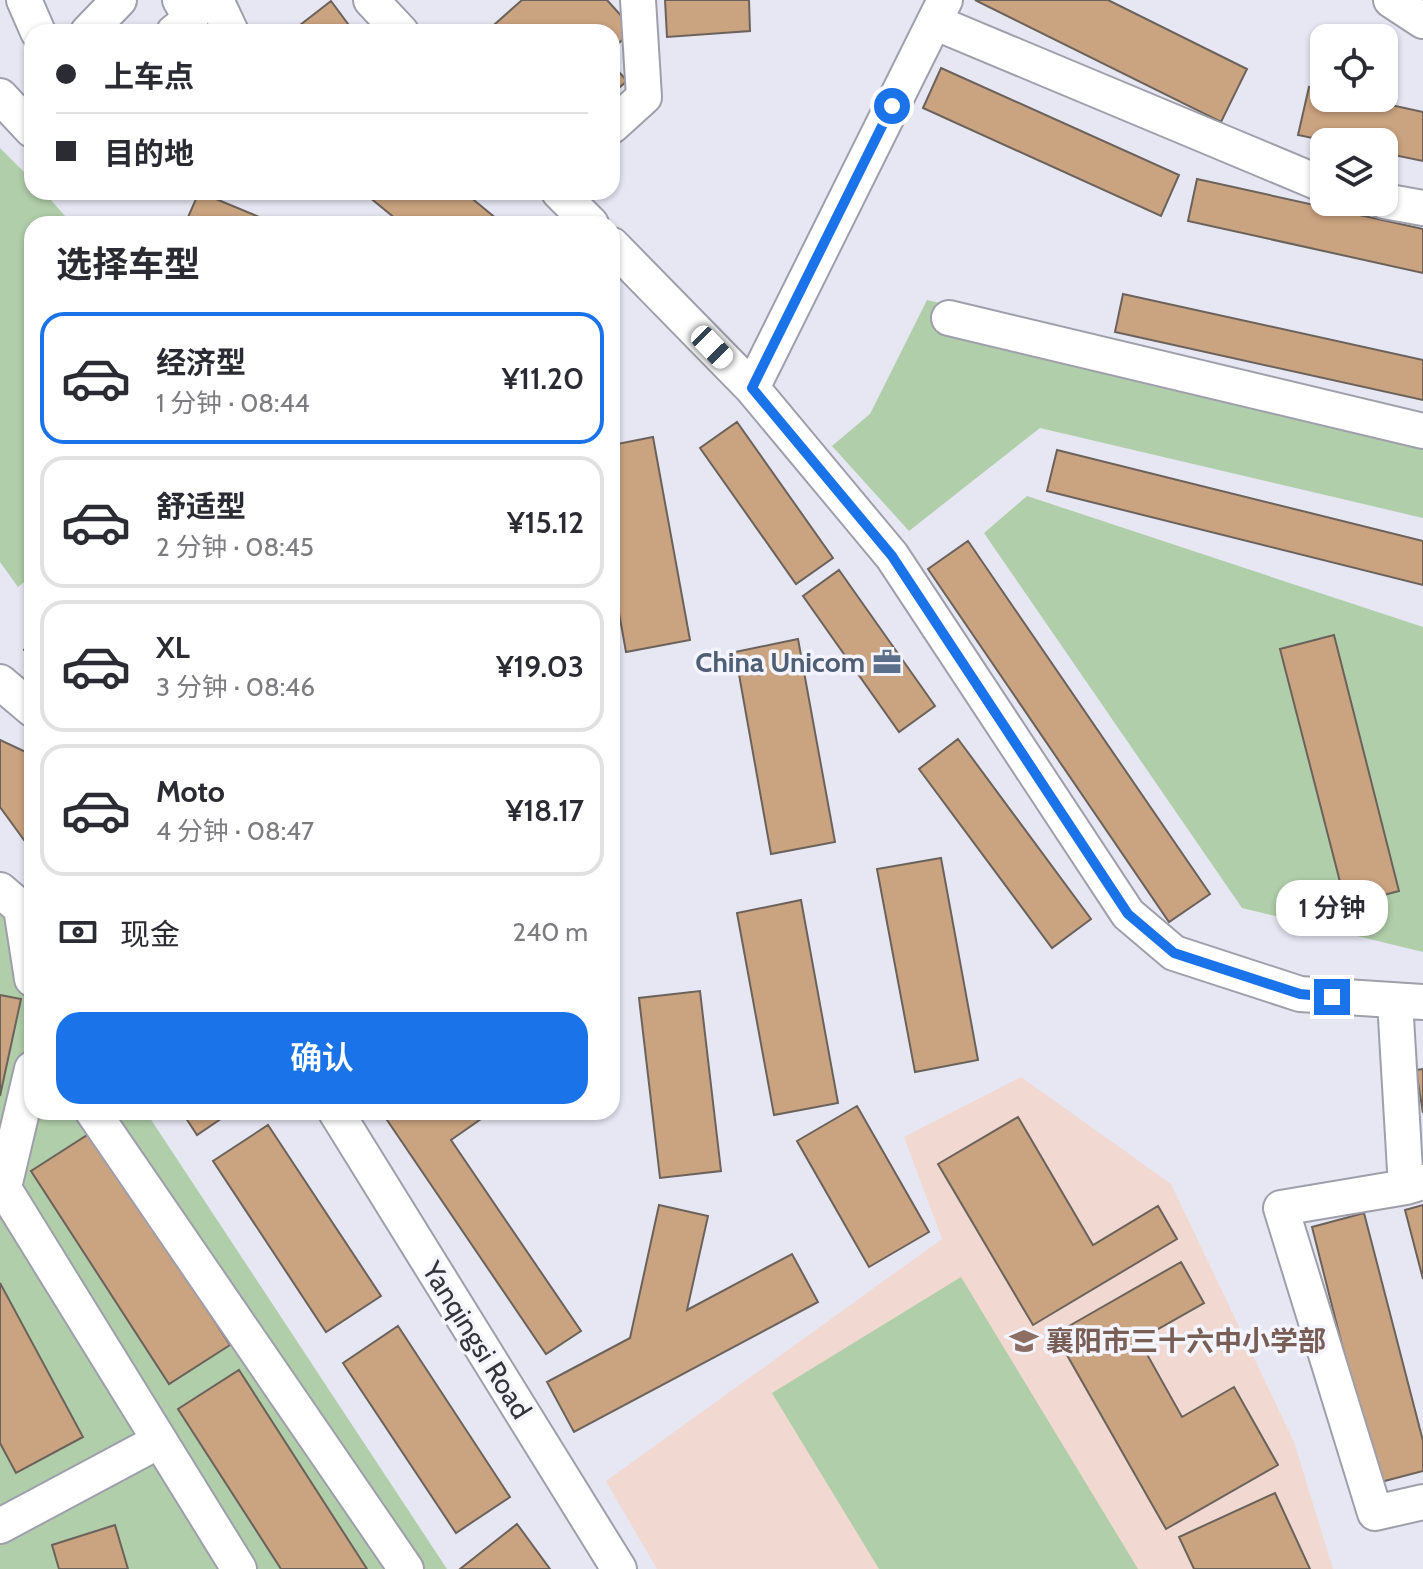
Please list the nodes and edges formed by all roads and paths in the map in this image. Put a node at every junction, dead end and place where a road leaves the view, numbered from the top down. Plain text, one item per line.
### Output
1 (24, 0) edge
2 (119, 0) edge
3 (180, 0) edge
4 (216, 0) edge
5 (244, 0) edge
6 (371, 0) edge
7 (638, 0) edge
8 (1391, 0) edge
9 (940, 11) edge
10 (1423, 21) edge
11 (34, 24) edge
12 (96, 24) edge
13 (184, 24) edge
14 (230, 24) edge
15 (239, 24) edge
16 (394, 24) edge
17 (0, 96) edge
18 (620, 119) edge
19 (24, 122) edge
20 (1310, 179) edge
21 (567, 200) edge
22 (1398, 204) edge
23 (1423, 208) edge
24 (583, 216) edge
25 (620, 253) edge
26 (949, 318) dead end
27 (752, 388) junction
28 (1423, 431) edge
29 (0, 682) edge
30 (24, 702) edge
31 (0, 890) edge
32 (24, 927) edge
33 (1409, 1002) edge
34 (24, 1100) edge
35 (98, 1120) edge
36 (341, 1120) edge
37 (2, 1184) edge
38 (1414, 1185) edge
39 (159, 1441) junction
40 (1423, 1502) edge
41 (0, 1526) edge
42 (239, 1569) edge
43 (406, 1569) edge
44 (619, 1569) edge

1 - 11 street
2 - 12 street
3 - 13 street
4 - 14 street
5 - 15 street
6 - 16 street
7 - 18 street
8 - 10 street
9 - 20 street
9 - 27 street
17 - 19 street
21 - 24 street
22 - 23 street
25 - 27 street
26 - 28 street
27 - 33 street
29 - 30 street
31 - 32 street
33 - 38 street
34 - 37 street
35 - 43 street
36 - 44 street, Yanqingsi Road
37 - 39 street
38 - 40 street
39 - 41 street
39 - 42 street

